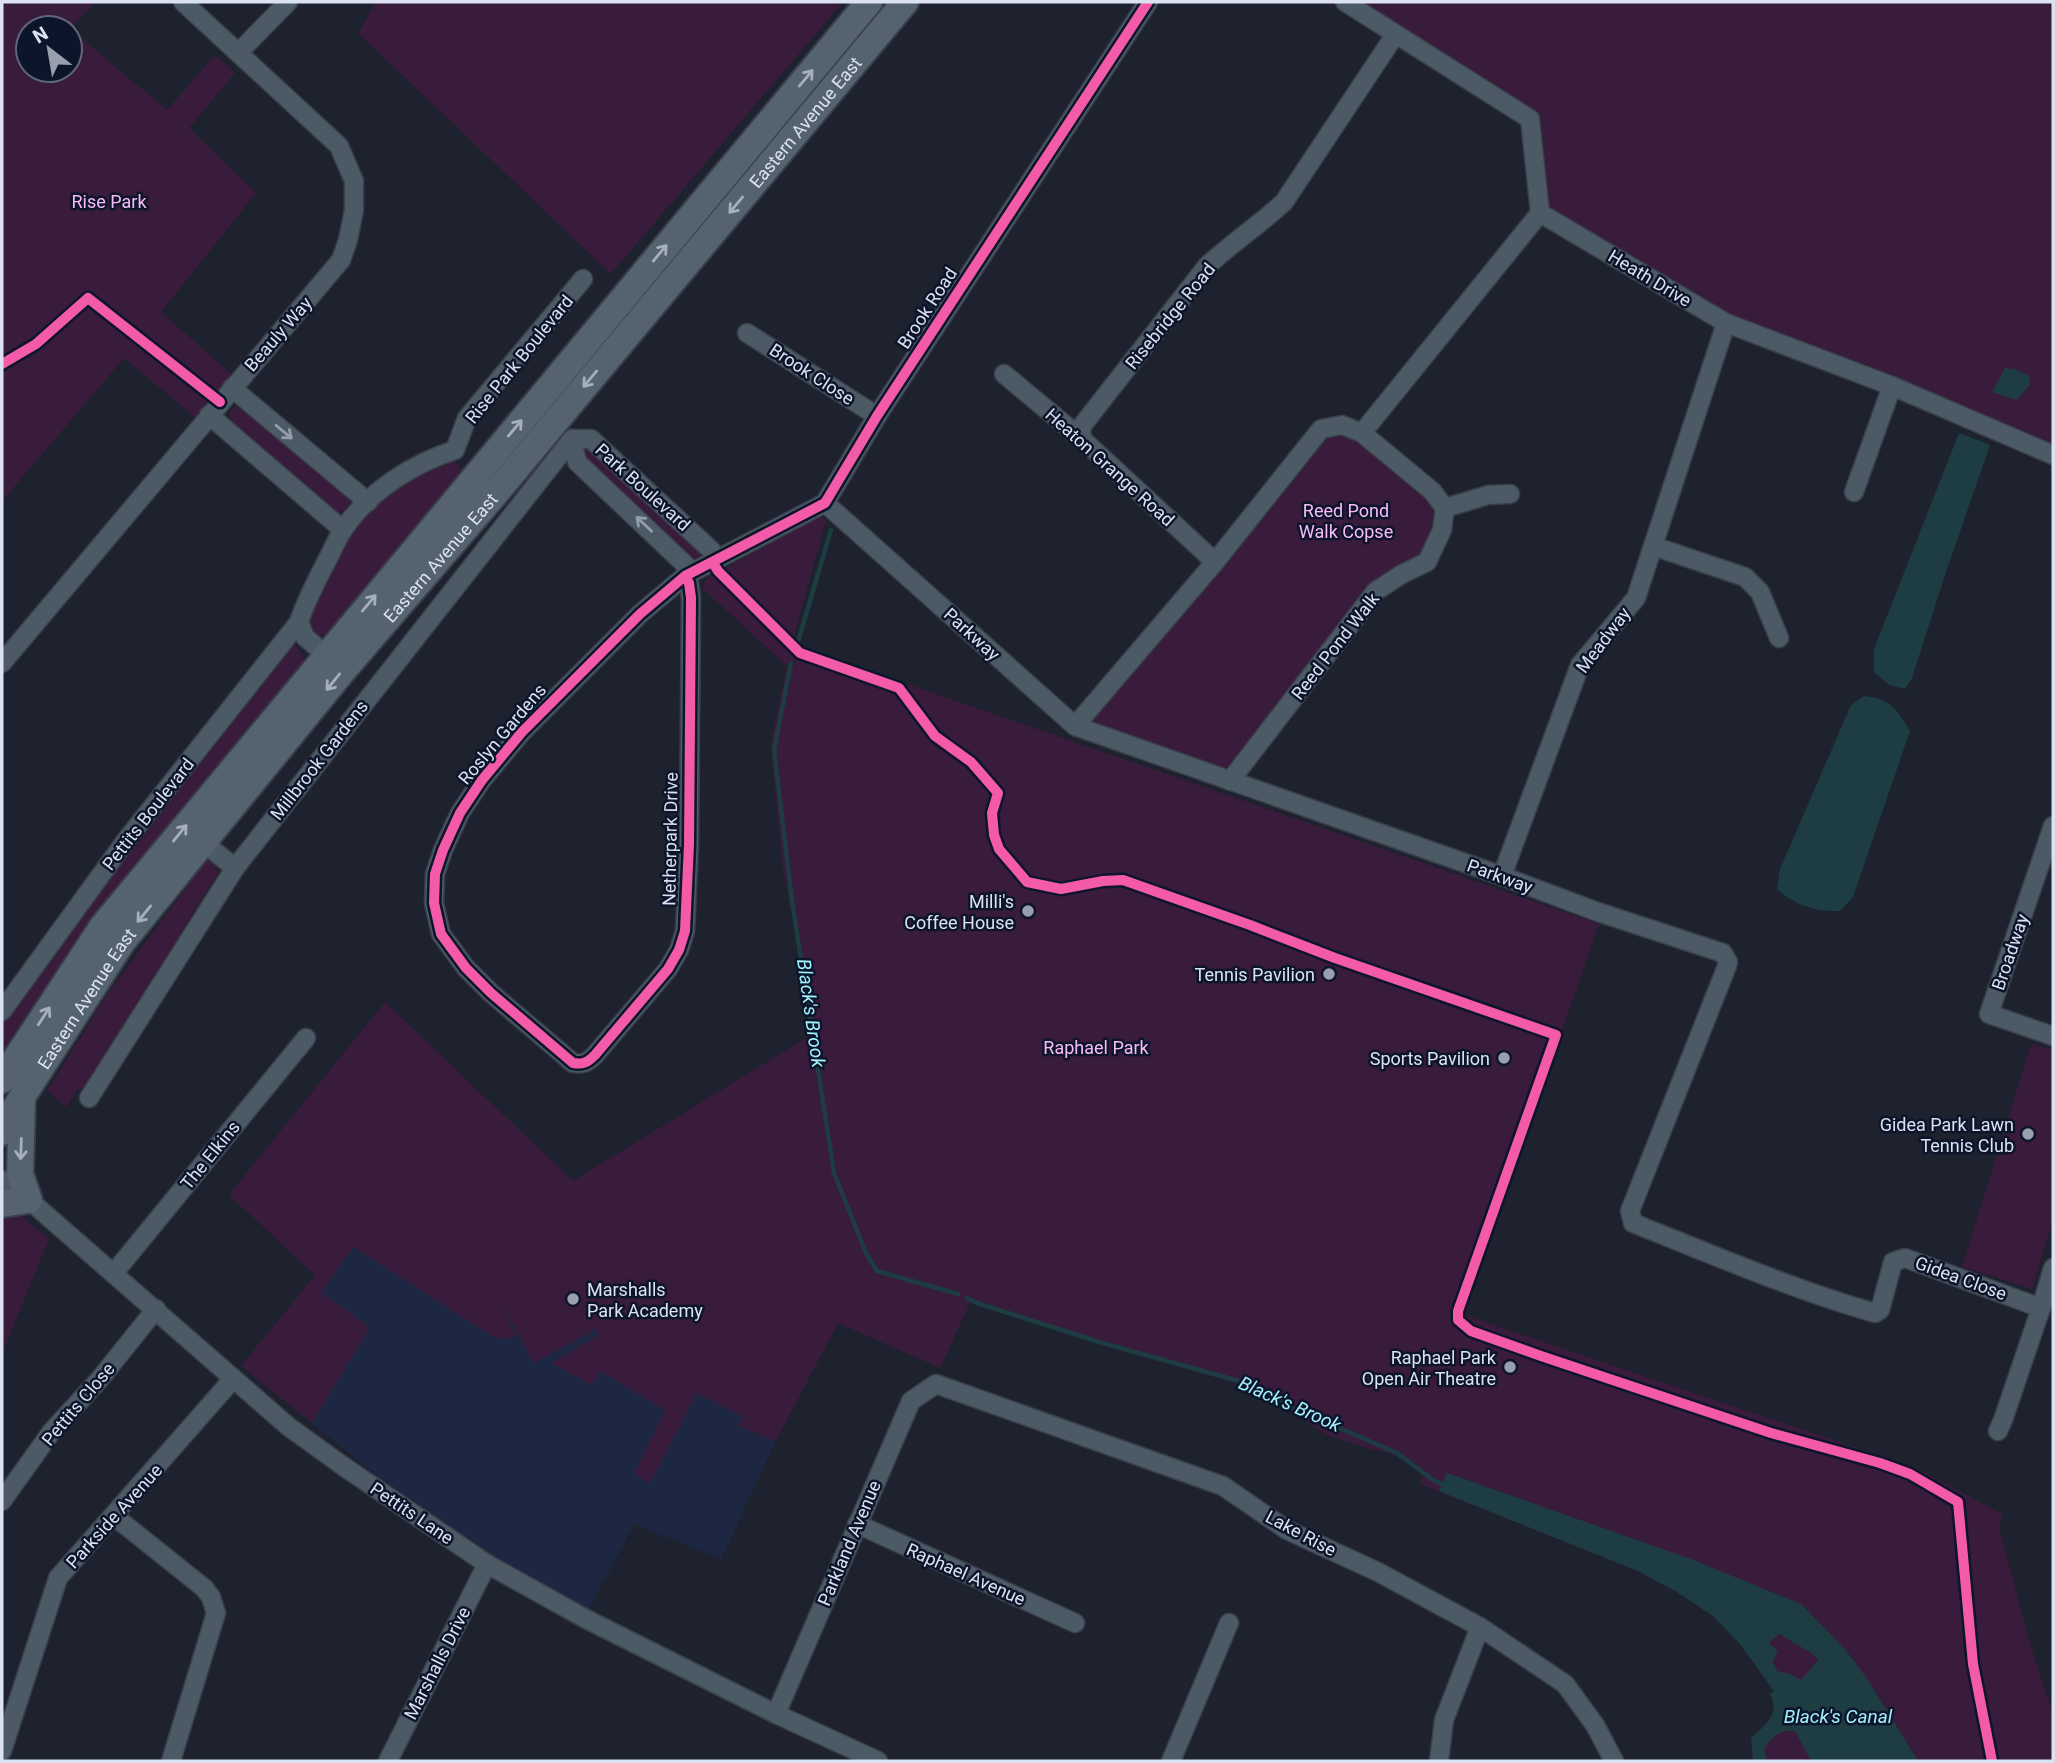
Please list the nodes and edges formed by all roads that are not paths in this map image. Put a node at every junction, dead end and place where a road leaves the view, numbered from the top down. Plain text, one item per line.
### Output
1 (183, 2) edge
2 (288, 2) edge
3 (869, 2) edge
4 (905, 2) edge
5 (1148, 2) edge
6 (1345, 2) edge
7 (1395, 35) junction
8 (239, 52) junction
9 (1540, 213) junction
10 (583, 279) dead end
11 (1726, 323) junction
12 (747, 332) dead end
13 (1003, 374) dead end
14 (1892, 386) junction
15 (232, 388) junction
16 (209, 415) junction
17 (877, 416) junction
18 (562, 432) junction
19 (1362, 433) junction
20 (1083, 439) junction
21 (455, 450) junction
22 (2053, 455) edge
23 (482, 467) junction
24 (1854, 492) dead end
25 (1510, 494) dead end
26 (368, 502) junction
27 (825, 503) junction
28 (1445, 508) junction
29 (343, 530) junction
30 (1653, 547) junction
31 (718, 560) junction
32 (1215, 562) junction
33 (689, 574) junction
34 (299, 622) junction
35 (1779, 638) dead end
36 (326, 655) junction
37 (5, 656) edge
38 (1075, 726) junction
39 (1230, 781) junction
40 (2053, 826) edge
41 (203, 842) junction
42 (235, 867) junction
43 (1502, 876) junction
44 (2, 1011) edge
45 (2053, 1036) edge
46 (306, 1038) dead end
47 (580, 1065) joint
48 (3, 1077) edge
49 (22, 1097) junction
50 (89, 1098) dead end
51 (2, 1132) edge
52 (2, 1180) edge
53 (29, 1200) junction
54 (2, 1205) edge
55 (2053, 1268) edge
56 (114, 1273) junction
57 (2041, 1308) junction
58 (156, 1309) junction
59 (1875, 1312) joint
60 (233, 1379) junction
61 (936, 1384) joint
62 (1998, 1431) dead end
63 (2, 1501) edge
64 (114, 1516) junction
65 (857, 1524) junction
66 (487, 1564) junction
67 (1075, 1623) dead end
68 (1229, 1623) dead end
69 (1480, 1628) junction
70 (776, 1714) junction
71 (2, 1751) edge
72 (171, 1761) edge
73 (388, 1761) edge
74 (878, 1761) edge
75 (1171, 1761) edge
76 (1439, 1761) edge
77 (1614, 1761) edge

1 - 8 street, Beauly Way
2 - 8 street
23 -> 3 highway, Eastern Avenue East
4 -> 18 highway, Eastern Avenue East
5 - 17 street, Brook Road
6 - 7 street
7 - 9 street
7 - 20 street, Risebridge Road
8 - 15 street, Beauly Way
9 - 11 street, Heath Drive
9 - 19 street
10 - 21 street, Rise Park Boulevard
11 - 14 street, Heath Drive
11 - 30 street, Meadway
12 - 17 street, Brook Close
13 - 20 street, Heaton Grange Road
14 - 22 street, Heath Drive
14 - 24 street
15 - 16 street, Beauly Way
15 -> 26 street
16 - 29 street
16 - 37 street, Beauly Way
17 - 27 street, Brook Road
18 - 31 street, Park Boulevard
33 -> 18 street, Park Boulevard
18 -> 41 highway, Eastern Avenue East
18 - 42 street, Millbrook Gardens
19 - 28 street
19 - 32 street
20 - 32 street, Heaton Grange Road
21 - 23 street
21 - 26 street
36 -> 23 highway, Eastern Avenue East
25 - 28 street
26 - 29 street
27 - 31 street
27 - 38 street, Parkway
28 - 39 street, Reed Pond Walk
29 - 34 street
30 - 35 street
30 - 43 street, Meadway
31 - 33 street
32 - 38 street
33 - 47 street, Netherpark Drive
33 - 47 street, Roslyn Gardens
34 - 36 street
34 - 44 street, Pettits Boulevard
48 -> 36 highway, Eastern Avenue East
38 - 39 street, Parkway
39 - 43 street, Parkway
40 - 45 street, Broadway
41 - 42 street
41 -> 49 highway, Eastern Avenue East
42 - 50 street, Millbrook Gardens
43 - 59 street, Parkway
46 - 56 street, The Elkins
49 - 51 highway, Eastern Avenue East
49 -> 53 highway
52 - 53 street, Pettits Lane
53 - 54 highway
53 - 56 street, Pettits Lane
55 - 57 street
56 - 58 street, Pettits Lane
57 - 59 street, Gidea Close
57 - 62 street
58 - 60 street, Pettits Lane
58 - 63 street, Pettits Close
60 - 64 street, Parkside Avenue
60 - 66 street, Pettits Lane
61 - 65 street, Parkland Avenue
61 - 69 street, Lake Rise
64 - 71 street, Parkside Avenue
64 - 72 street
65 - 67 street, Raphael Avenue
65 - 70 street, Parkland Avenue
66 - 70 street, Pettits Lane
66 - 73 street, Marshalls Drive
68 - 75 street
69 - 76 street
69 - 77 street, Lake Rise
70 - 74 street, Pettits Lane

